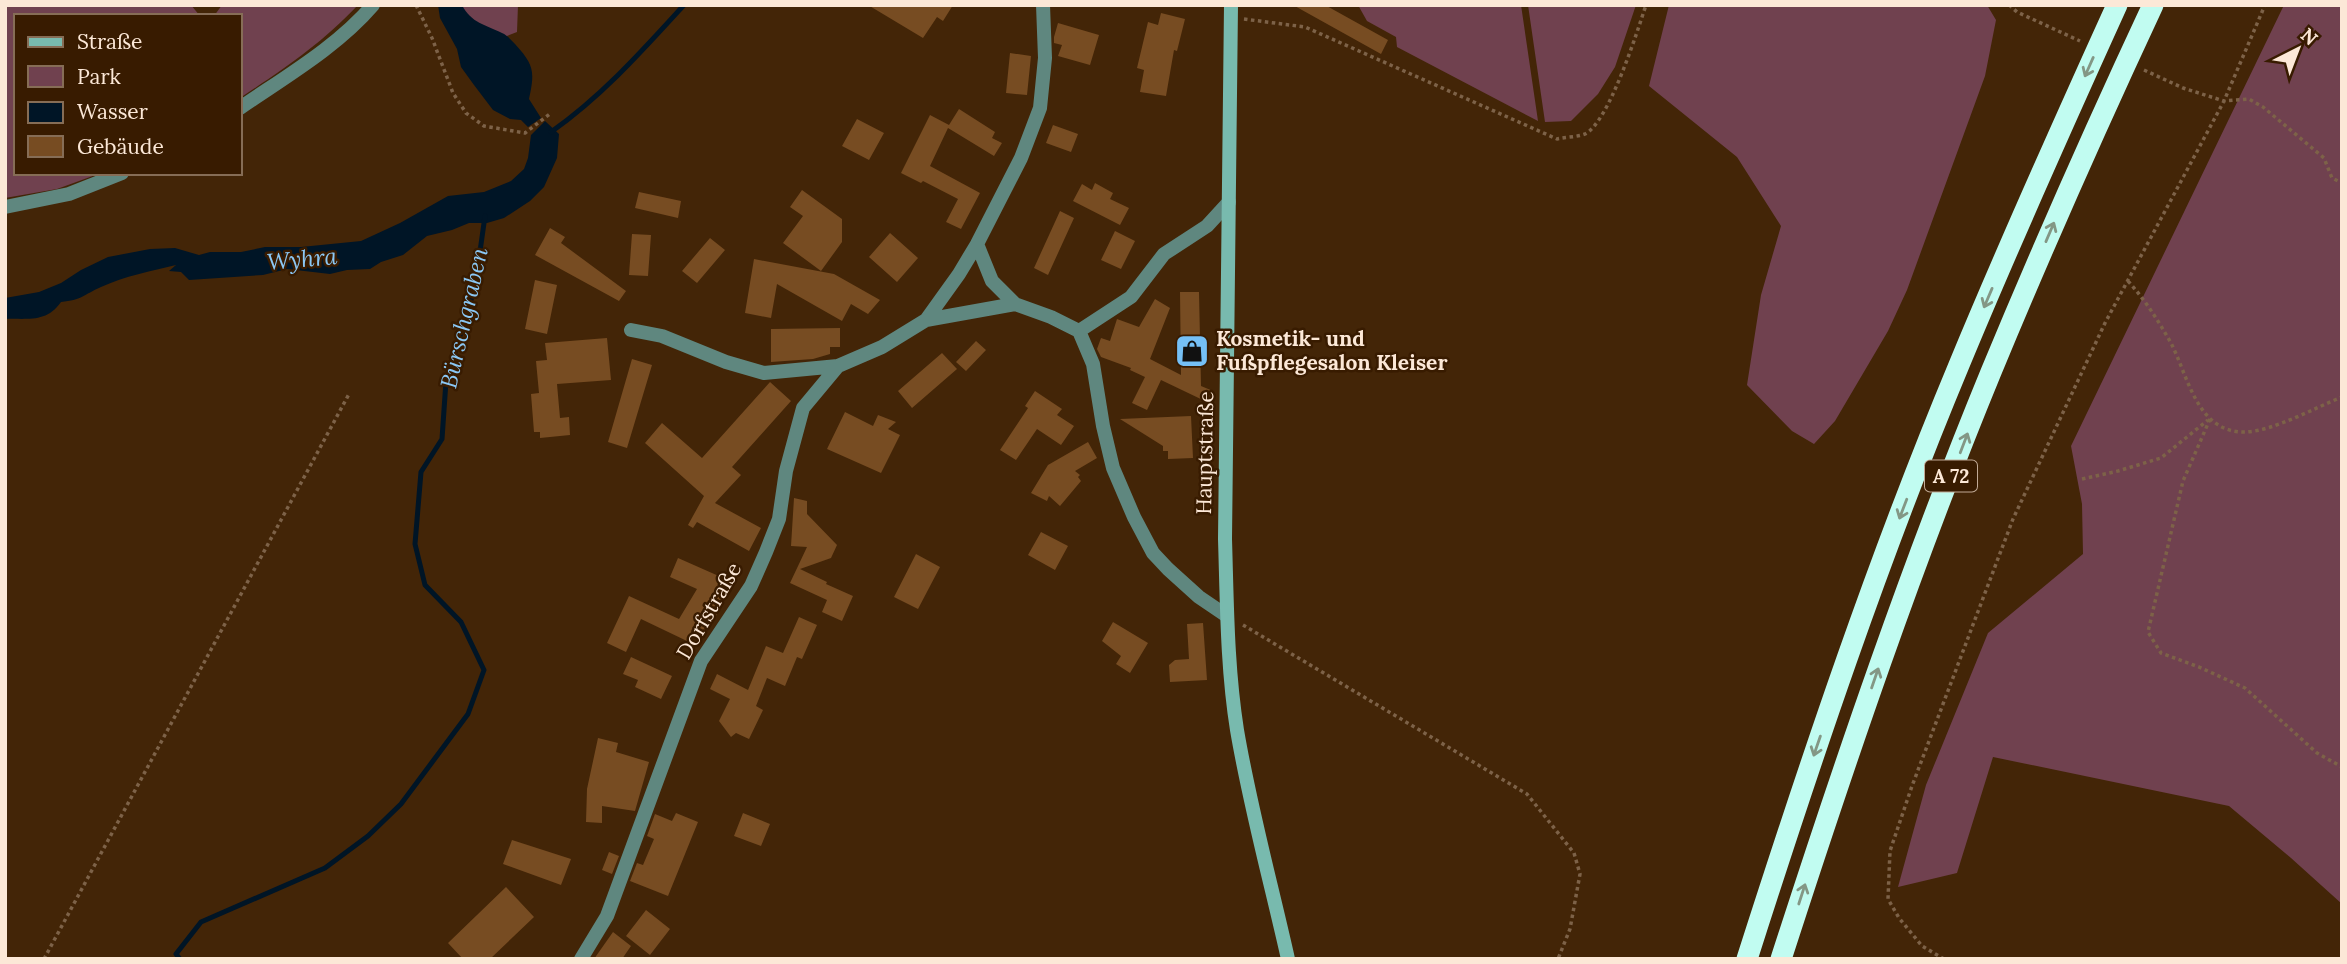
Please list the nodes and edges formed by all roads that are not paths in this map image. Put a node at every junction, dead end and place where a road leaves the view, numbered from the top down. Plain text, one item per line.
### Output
1 (373, 5) edge
2 (1043, 5) edge
3 (2117, 5) edge
4 (2153, 5) edge
5 (1231, 11) edge
6 (242, 107) edge
7 (117, 175) edge
8 (1229, 201) junction
9 (5, 207) edge
10 (977, 244) junction
11 (1015, 304) junction
12 (926, 320) junction
13 (631, 330) dead end
14 (1079, 331) junction
15 (838, 366) junction
16 (1227, 615) junction
17 (581, 959) edge
18 (1288, 959) edge
19 (1747, 959) edge
20 (1781, 959) edge

1 - 6 street
2 - 10 street, Dorfstraße
3 -> 19 highway, A 72
20 -> 4 highway, A 72
5 - 8 main road, Hauptstraße
7 - 9 street
8 - 14 street
8 - 16 main road, Hauptstraße
10 - 11 street
10 - 12 street, Dorfstraße
11 - 12 street, Dorfstraße
11 - 14 street
12 - 15 street, Dorfstraße
13 - 15 street, Dorfstraße
14 - 16 street
15 - 17 street, Dorfstraße
16 - 18 main road, Hauptstraße

